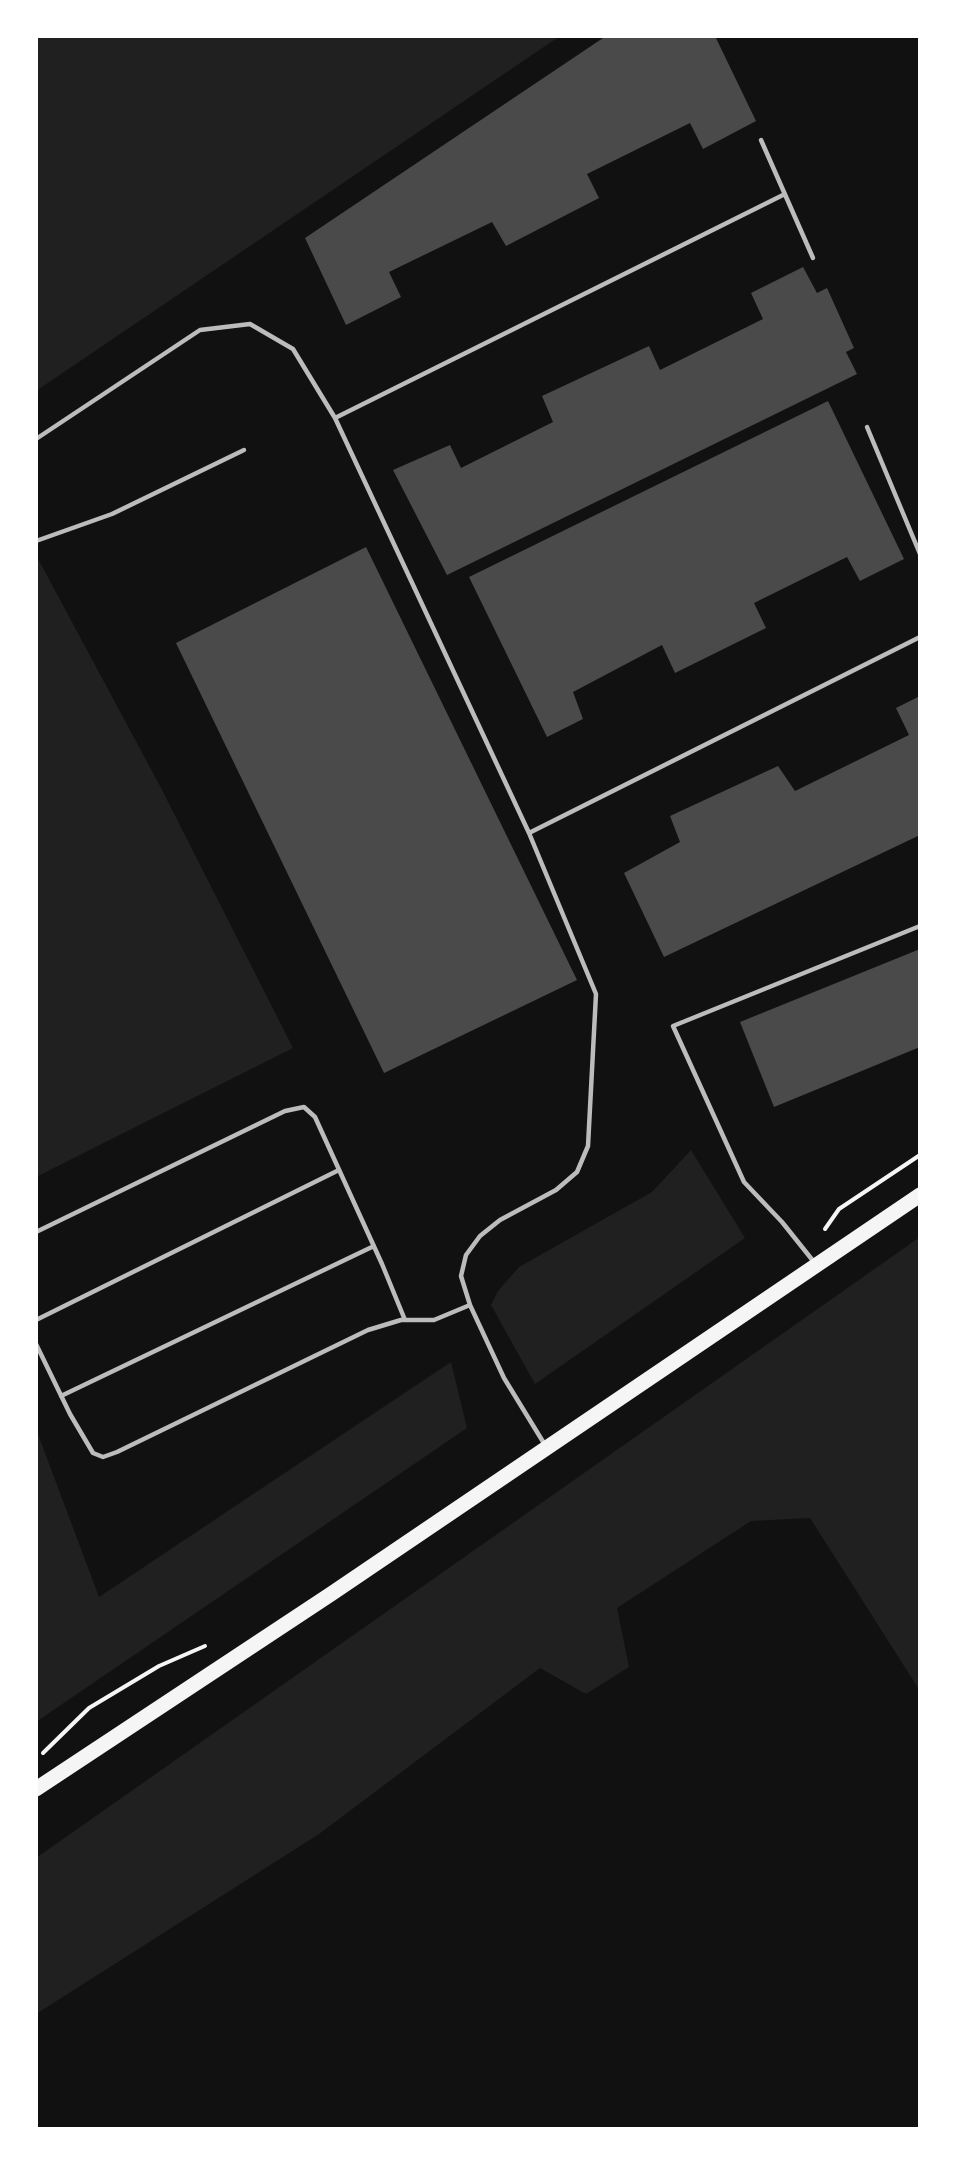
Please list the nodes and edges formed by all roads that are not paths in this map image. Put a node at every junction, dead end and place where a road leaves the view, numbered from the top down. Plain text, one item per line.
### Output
1 (761, 140) dead end
2 (785, 194) junction
3 (813, 258) dead end
4 (335, 418) junction
5 (867, 427) dead end
6 (36, 439) edge
7 (244, 450) dead end
8 (36, 540) edge
9 (920, 554) edge
10 (920, 637) edge
11 (529, 833) junction
12 (920, 926) edge
13 (339, 1170) junction
14 (920, 1195) edge
15 (36, 1232) edge
16 (374, 1246) junction
17 (816, 1264) junction
18 (470, 1305) junction
19 (36, 1320) edge
20 (405, 1320) junction
21 (36, 1344) edge
22 (61, 1396) junction
23 (547, 1447) junction
24 (36, 1789) edge

1 - 2 lane
2 - 3 lane
2 - 4 lane
4 - 6 lane
4 - 11 lane
5 - 9 lane
7 - 8 lane
10 - 11 lane
11 - 18 lane
12 - 17 lane
13 - 15 lane
13 - 16 lane
13 - 19 lane
14 - 17 main road
16 - 20 lane
16 - 22 lane
17 - 23 main road
18 - 20 lane
18 - 23 lane
20 - 22 lane
21 - 22 lane
23 - 24 main road

